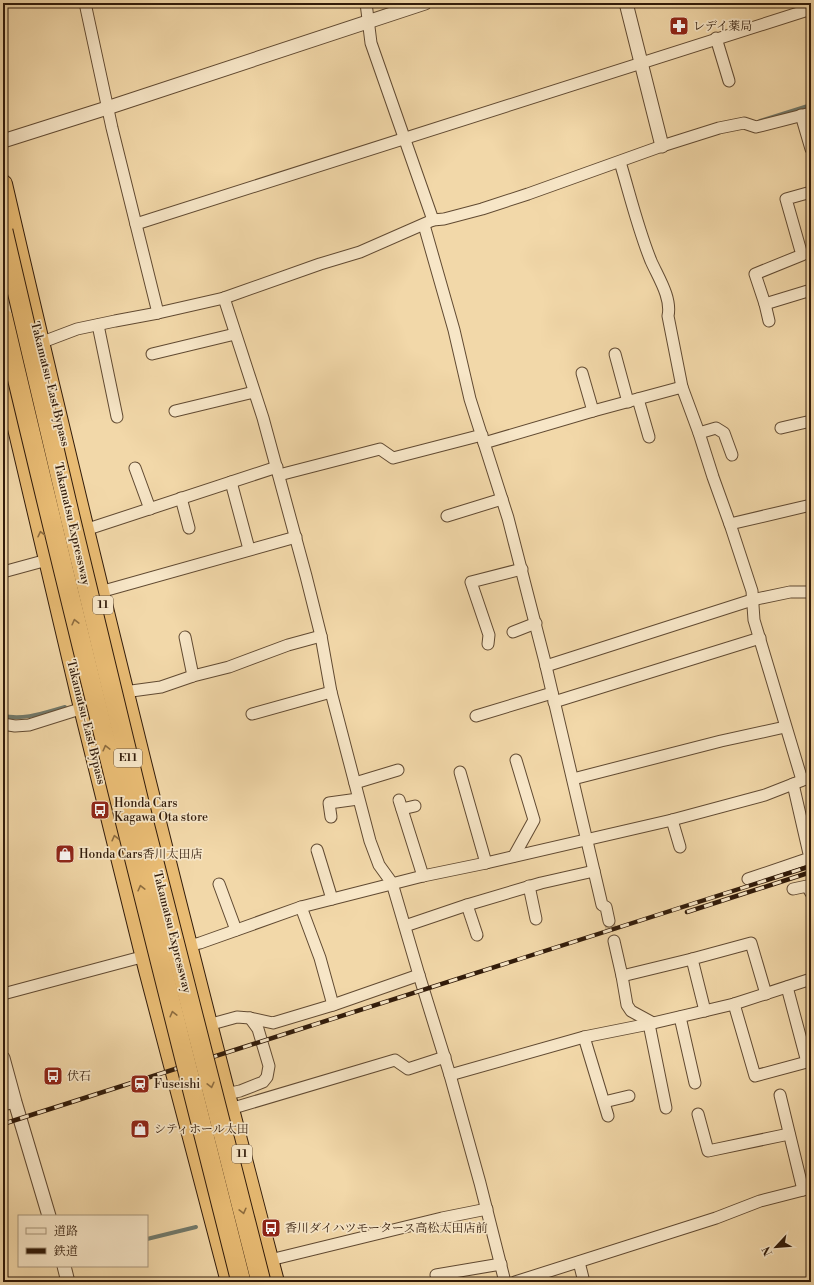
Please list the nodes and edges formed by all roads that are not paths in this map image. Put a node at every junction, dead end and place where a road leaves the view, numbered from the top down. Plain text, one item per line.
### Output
1 (85, 3) edge
2 (366, 3) edge
3 (425, 3) edge
4 (626, 3) edge
5 (811, 8) edge
6 (368, 21) junction
7 (716, 38) junction
8 (641, 62) junction
9 (729, 82) dead end
10 (107, 108) junction
11 (806, 114) edge
12 (405, 138) junction
13 (3, 141) edge
14 (662, 146) junction
15 (811, 149) edge
16 (620, 162) junction
17 (3, 184) edge
18 (811, 192) edge
19 (429, 223) junction
20 (136, 224) junction
21 (3, 231) edge
22 (811, 290) edge
23 (224, 298) junction
24 (765, 304) junction
25 (158, 314) junction
26 (3, 318) edge
27 (769, 321) dead end
28 (98, 325) junction
29 (235, 334) junction
30 (40, 343) junction
31 (152, 354) dead end
32 (615, 354) dead end
33 (3, 369) edge
34 (582, 373) dead end
35 (682, 387) junction
36 (254, 392) junction
37 (633, 400) junction
38 (175, 411) dead end
39 (593, 411) junction
40 (116, 417) dead end
41 (811, 422) edge
42 (781, 428) dead end
43 (699, 433) junction
44 (649, 437) dead end
45 (483, 439) junction
46 (732, 455) dead end
47 (135, 468) dead end
48 (278, 471) junction
49 (231, 482) junction
50 (181, 498) junction
51 (502, 498) junction
52 (811, 505) edge
53 (150, 509) junction
54 (447, 516) dead end
55 (730, 524) junction
56 (189, 528) dead end
57 (85, 530) junction
58 (296, 537) junction
59 (249, 549) junction
60 (47, 560) junction
61 (522, 569) junction
62 (3, 572) edge
63 (100, 592) junction
64 (811, 592) edge
65 (752, 600) junction
66 (536, 623) junction
67 (513, 632) dead end
68 (321, 636) junction
69 (185, 637) dead end
70 (760, 638) junction
71 (488, 644) dead end
72 (546, 666) junction
73 (193, 676) junction
74 (124, 692) junction
75 (330, 692) junction
76 (553, 697) junction
77 (83, 708) junction
78 (252, 714) dead end
79 (476, 716) dead end
80 (3, 724) edge
81 (785, 727) junction
82 (516, 760) dead end
83 (398, 770) dead end
84 (460, 772) dead end
85 (573, 779) junction
86 (802, 780) edge
87 (354, 783) junction
88 (358, 799) junction
89 (415, 806) dead end
90 (331, 817) dead end
91 (672, 820) junction
92 (588, 839) junction
93 (680, 847) dead end
94 (317, 850) dead end
95 (514, 856) junction
96 (486, 863) junction
97 (594, 871) junction
98 (423, 876) junction
99 (748, 879) dead end
100 (219, 884) dead end
101 (392, 884) junction
102 (529, 886) junction
103 (793, 889) dead end
104 (811, 893) edge
105 (332, 899) junction
106 (467, 905) junction
107 (301, 907) junction
108 (536, 919) dead end
109 (609, 922) tunnel mouth
110 (405, 926) junction
111 (236, 930) junction
112 (477, 935) dead end
113 (614, 941) tunnel mouth
114 (188, 946) junction
115 (145, 956) junction
116 (692, 959) junction
117 (419, 974) junction
118 (622, 976) junction
119 (811, 979) edge
120 (787, 987) junction
121 (3, 994) edge
122 (766, 994) junction
123 (734, 1004) junction
124 (333, 1005) junction
125 (705, 1011) junction
126 (680, 1017) junction
127 (250, 1018) junction
128 (651, 1024) junction
129 (208, 1025) junction
130 (584, 1037) junction
131 (445, 1057) junction
132 (3, 1058) edge
133 (450, 1075) junction
134 (695, 1083) dead end
135 (780, 1095) dead end
136 (629, 1096) dead end
137 (228, 1102) junction
138 (604, 1102) junction
139 (9, 1104) edge
140 (666, 1108) dead end
141 (698, 1114) dead end
142 (608, 1116) dead end
143 (789, 1134) junction
144 (807, 1189) edge
145 (487, 1209) junction
146 (49, 1215) edge
147 (270, 1260) junction
148 (579, 1262) junction
149 (501, 1264) junction
150 (64, 1267) edge
151 (436, 1275) dead end
152 (230, 1281) edge
153 (68, 1282) edge
154 (261, 1282) edge
155 (275, 1282) edge
156 (505, 1282) edge
157 (515, 1282) edge
158 (584, 1282) edge

1 - 10 street
2 - 6 street
3 - 6 street
4 - 8 street
5 - 7 street
6 - 10 street
6 - 12 street
7 - 8 street
7 - 9 street
8 - 12 street
8 - 14 street
10 - 13 street
10 - 20 street
11 - 14 street
11 - 15 street
12 - 19 street
12 - 20 street
14 - 16 street
16 - 19 street
16 - 35 street
17 - 30 highway, Takamatsu-East Bypass / 11
18 - 24 street
19 - 23 street
19 - 45 street
20 - 25 street
21 -> 154 highway, Takamatsu Expressway / E11, bridge
22 - 24 street
23 - 25 street
23 - 29 street
24 - 27 street
25 - 28 street
152 -> 26 highway, Takamatsu Expressway / E11, bridge
28 - 30 street
28 - 40 street
29 - 31 street
29 - 36 street
30 - 57 highway, Takamatsu-East Bypass / 11
32 - 37 street
60 -> 33 highway, Takamatsu-East Bypass
34 - 39 street
35 - 37 street
35 - 43 street
36 - 38 street
36 - 48 street
37 - 39 street
37 - 44 street
39 - 45 street
41 - 42 street
43 - 46 street
43 - 55 street
45 - 48 street
45 - 51 street
47 - 53 street
48 - 49 street
48 - 58 street
49 - 50 street
49 - 59 street
50 - 53 street
50 - 56 street
51 - 54 street
51 - 61 street
52 - 55 street
53 - 57 street
55 - 65 street
57 - 63 highway, Takamatsu-East Bypass / 11
58 - 59 street
58 - 68 street
59 - 63 street
60 - 62 street
60 - 77 highway, Takamatsu-East Bypass
61 - 66 street
61 - 71 street
63 - 74 highway, Takamatsu-East Bypass / 11
64 - 65 street
65 - 70 street
65 - 72 street
66 - 67 street
66 - 72 street
68 - 73 street
68 - 75 street
69 - 73 street
70 - 76 street
70 - 81 street
72 - 76 street
73 - 74 street
74 - 114 highway, Takamatsu-East Bypass / 11
75 - 78 street
75 - 87 street
76 - 79 street
76 - 85 street
77 - 80 street
115 -> 77 highway, Takamatsu-East Bypass
81 - 85 street
81 - 86 street
82 - 95 street
83 - 87 street
84 - 96 street
85 - 92 street
86 - 91 street
86 - 99 street
87 - 88 street
88 - 90 street
88 - 101 street
89 - 98 street
91 - 92 street
91 - 93 street
92 - 95 street
92 - 97 street
94 - 105 street
95 - 96 street
96 - 98 street
97 - 102 street
97 - 109 street
98 - 101 street
100 - 111 street
101 - 105 street
101 - 110 street
102 - 106 street
102 - 108 street
103 - 104 street
105 - 107 street
106 - 110 street
106 - 112 street
107 - 111 street
107 - 124 street
110 - 117 street
111 - 114 street
113 - 118 street
114 - 115 street
114 - 129 highway, Takamatsu-East Bypass / 11
115 - 121 street
115 - 152 highway, Takamatsu-East Bypass
116 - 118 street
116 - 122 street
116 - 125 street
117 - 124 street
117 - 131 street
118 - 128 street
119 - 120 street
120 - 122 street
120 - 123 street
122 - 123 street
123 - 125 street
124 - 127 street
125 - 126 street
126 - 128 street
126 - 134 street
127 - 129 street
127 - 137 street
128 - 130 street
128 - 140 street
129 - 137 highway, Takamatsu-East Bypass / 11
130 - 133 street
130 - 138 street
131 - 133 street
131 - 137 street
132 - 139 street
133 - 145 street
135 - 143 street
136 - 138 street
137 - 147 highway, Takamatsu-East Bypass / 11
138 - 142 street
139 - 146 street
141 - 143 street
143 - 144 street
144 - 148 street
145 - 147 street
145 - 149 street
147 - 155 highway, Takamatsu-East Bypass / 11
148 - 157 street
148 - 158 street
149 - 151 street
149 - 156 street
150 - 153 street

